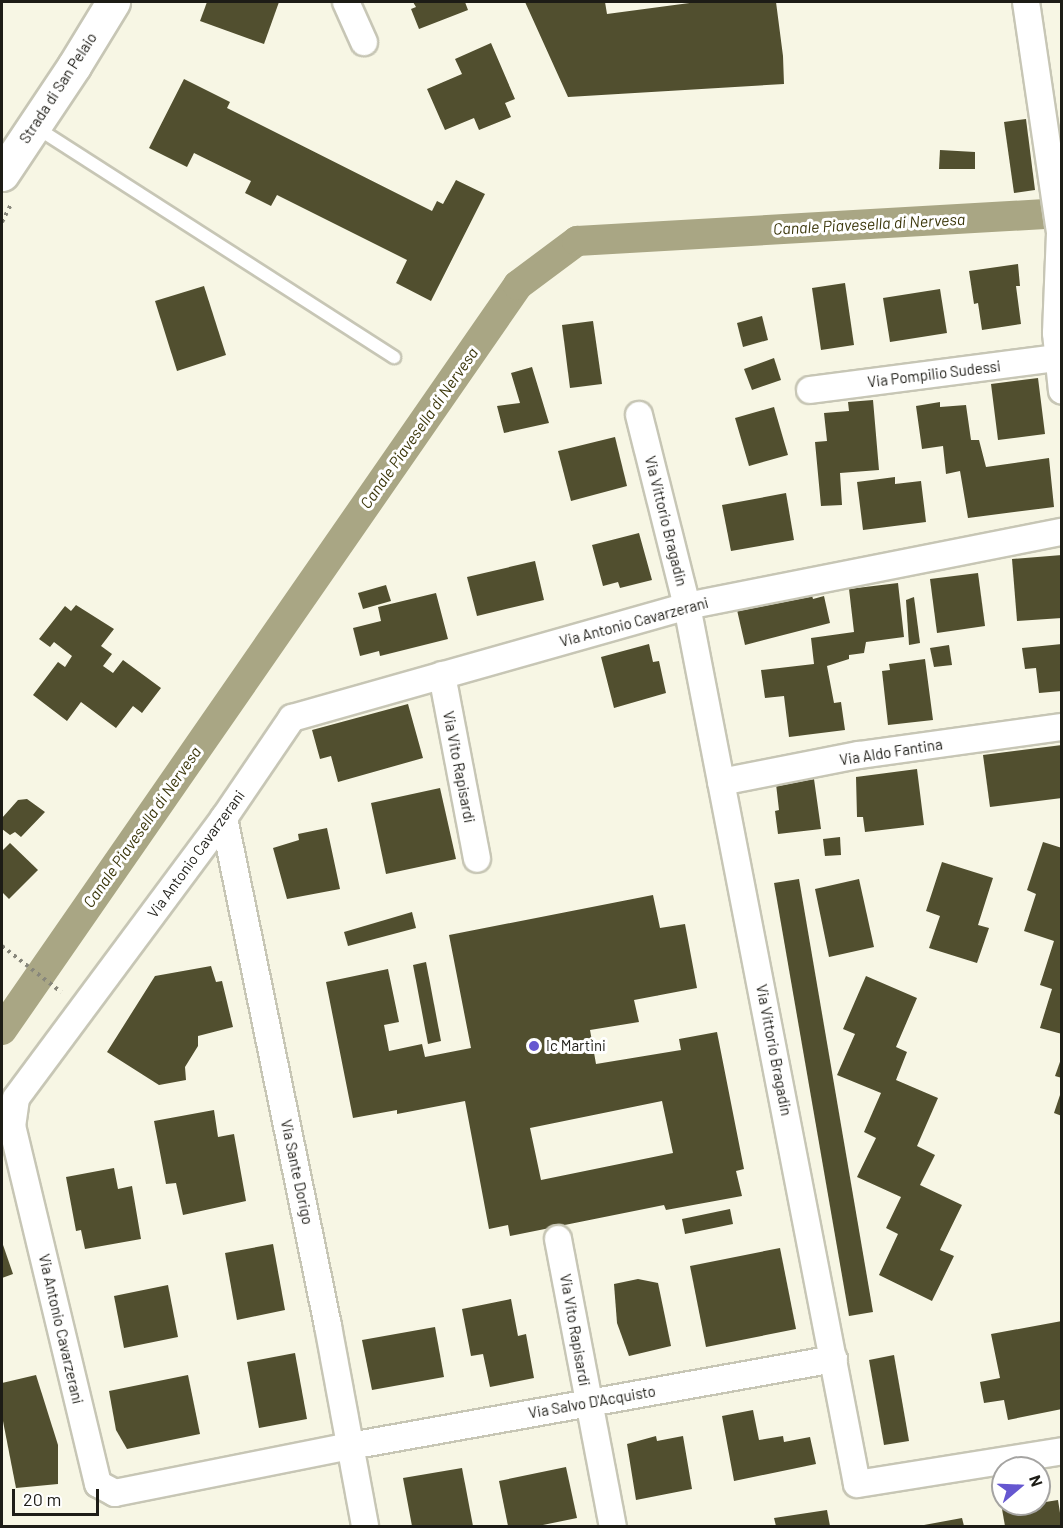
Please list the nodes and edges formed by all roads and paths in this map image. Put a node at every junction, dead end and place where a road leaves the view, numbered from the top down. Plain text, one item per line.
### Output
1 (113, 2) edge
2 (346, 2) edge
3 (1026, 2) edge
4 (364, 42) dead end
5 (33, 126) junction
6 (2, 174) edge
7 (1061, 266) edge
8 (394, 357) dead end
9 (1058, 358) junction
10 (810, 390) dead end
11 (1062, 392) edge
12 (639, 415) dead end
13 (1062, 531) edge
14 (687, 606) junction
15 (442, 675) junction
16 (1062, 727) edge
17 (721, 782) junction
18 (224, 818) junction
19 (477, 860) dead end
20 (2, 946) edge
21 (83, 1008) junction
22 (558, 1239) dead end
23 (834, 1359) junction
24 (588, 1402) junction
25 (350, 1446) junction
26 (1062, 1451) edge
27 (365, 1527) edge
28 (613, 1527) edge

1 - 5 street, Strada di San Pelaio
2 - 4 street
3 - 7 street
5 - 6 street, Strada di San Pelaio
5 - 8 lane
7 - 9 street
9 - 10 street, Via Pompilio Sudessi
9 - 11 street
12 - 14 street, Via Vittorio Bragadin
13 - 14 street, Via Antonio Cavarzerani
14 - 15 street, Via Antonio Cavarzerani
14 - 17 street, Via Vittorio Bragadin
15 - 18 street, Via Antonio Cavarzerani
15 - 19 street, Via Vito Rapisardi
16 - 17 street, Via Aldo Fantina
17 - 23 street, Via Vittorio Bragadin
18 - 21 street, Via Antonio Cavarzerani
18 - 25 street, Via Sante Dorigo
20 - 21 path
21 - 25 street, Via Antonio Cavarzerani
22 - 24 street, Via Vito Rapisardi
23 - 24 street, Via Salvo D'Acquisto
23 - 26 street, Via Vittorio Bragadin
24 - 25 street, Via Salvo D'Acquisto
24 - 28 street, Via Vito Rapisardi
25 - 27 street, Via Sante Dorigo

